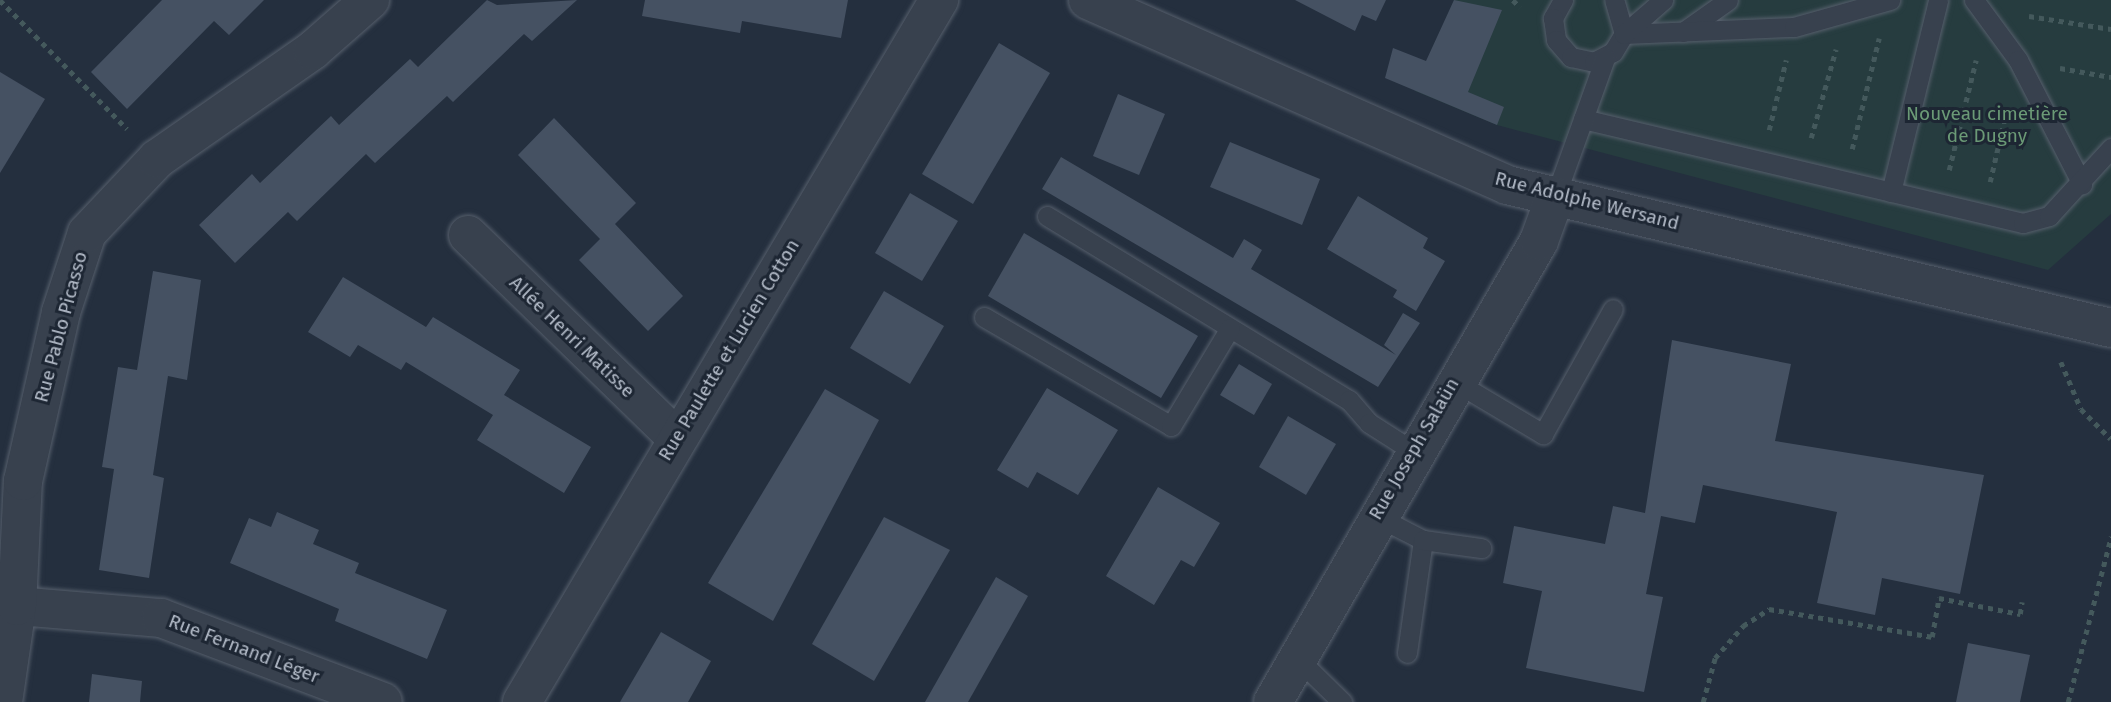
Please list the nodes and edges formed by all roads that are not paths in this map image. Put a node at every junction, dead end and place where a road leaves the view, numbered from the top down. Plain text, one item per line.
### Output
1 (370, 0) edge
2 (939, 0) edge
3 (1088, 0) edge
4 (1563, 0) edge
5 (1614, 0) edge
6 (1662, 0) edge
7 (1728, 0) edge
8 (1938, 0) edge
9 (1975, 0) edge
10 (1889, 1) edge
11 (1682, 33) junction
12 (1624, 34) junction
13 (1605, 58) junction
14 (1583, 119) junction
15 (2111, 148) edge
16 (2082, 184) junction
17 (1891, 192) junction
18 (1555, 197) junction
19 (1047, 216) dead end
20 (468, 235) dead end
21 (1613, 309) dead end
22 (984, 317) dead end
23 (1230, 328) junction
24 (2111, 328) edge
25 (1454, 380) junction
26 (677, 438) junction
27 (1413, 450) junction
28 (1376, 516) junction
29 (1423, 540) junction
30 (1481, 548) dead end
31 (17, 606) junction
32 (1407, 653) dead end
33 (1297, 659) junction
34 (3, 702) edge
35 (383, 702) edge
36 (522, 702) edge
37 (1273, 702) edge
38 (1342, 702) edge

1 - 31 street, Rue Pablo Picasso
2 - 26 street, Rue Paulette et Lucien Cotton
3 - 18 street, Rue Adolphe Wersand
4 - 13 lane
5 - 12 lane
6 - 12 lane
7 - 11 lane
8 - 17 lane
9 - 16 lane
10 - 11 lane
11 - 12 lane
12 - 13 lane
13 - 14 lane
14 - 17 lane
14 - 18 lane
15 - 16 lane
16 - 17 lane
18 - 24 street, Rue Adolphe Wersand
18 - 25 street, Rue Joseph Salaün
19 - 23 lane
20 - 26 street, Allée Henri Matisse
21 - 25 lane
22 - 23 lane
23 - 27 lane
25 - 27 street, Rue Joseph Salaün
26 - 36 street, Rue Paulette et Lucien Cotton
27 - 28 street, Rue Joseph Salaün
28 - 29 lane
28 - 33 street, Rue Joseph Salaün
29 - 30 lane
29 - 32 lane
31 - 34 street, Rue Pablo Picasso
31 - 35 street, Rue Fernand Léger
33 - 37 street, Rue Joseph Salaün
33 - 38 lane

